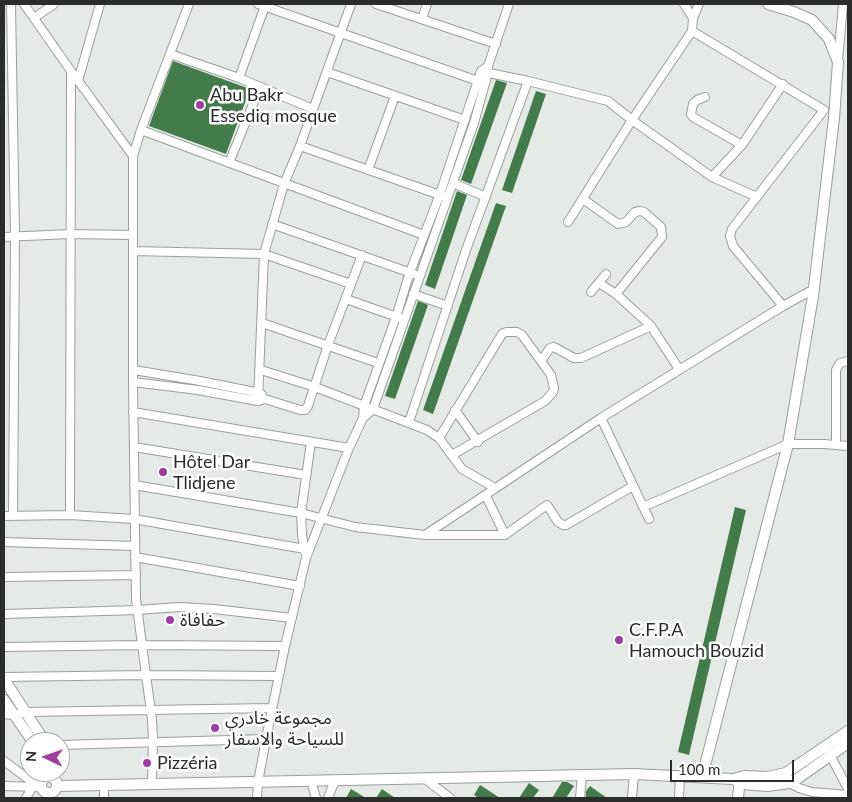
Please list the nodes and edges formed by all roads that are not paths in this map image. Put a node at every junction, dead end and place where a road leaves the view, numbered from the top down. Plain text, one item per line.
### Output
1 (12, 4) edge
2 (24, 4) edge
3 (54, 4) edge
4 (100, 4) edge
5 (187, 4) edge
6 (350, 4) edge
7 (376, 4) edge
8 (427, 4) edge
9 (509, 4) edge
10 (684, 4) edge
11 (699, 4) edge
12 (768, 4) edge
13 (843, 4) edge
14 (262, 5) edge
15 (34, 18) junction
16 (693, 18) junction
17 (422, 19) junction
18 (692, 31) junction
19 (340, 33) junction
20 (844, 37) edge
21 (496, 44) junction
22 (170, 54) junction
23 (838, 62) junction
24 (486, 70) junction
25 (71, 72) junction
26 (327, 72) junction
27 (239, 78) junction
28 (78, 81) junction
29 (478, 81) junction
30 (528, 81) junction
31 (783, 84) junction
32 (260, 87) junction
33 (395, 96) junction
34 (705, 97) dead end
35 (313, 109) junction
36 (824, 110) junction
37 (834, 118) junction
38 (465, 120) junction
39 (632, 120) junction
40 (141, 130) junction
41 (742, 145) junction
42 (300, 146) junction
43 (133, 156) junction
44 (229, 163) junction
45 (368, 170) junction
46 (712, 177) junction
47 (453, 183) junction
48 (284, 184) junction
49 (444, 196) junction
50 (486, 197) junction
51 (757, 197) junction
52 (583, 199) junction
53 (568, 222) dead end
54 (272, 224) junction
55 (70, 234) junction
56 (132, 235) junction
57 (424, 235) junction
58 (14, 236) junction
59 (4, 237) edge
60 (133, 251) junction
61 (264, 254) junction
62 (362, 255) junction
63 (410, 272) junction
64 (606, 274) dead end
65 (420, 276) junction
66 (599, 282) junction
67 (351, 284) junction
68 (814, 289) junction
69 (591, 292) dead end
70 (413, 294) junction
71 (616, 294) junction
72 (346, 298) junction
73 (448, 306) junction
74 (783, 306) junction
75 (396, 317) junction
76 (404, 320) junction
77 (262, 323) junction
78 (651, 326) junction
79 (328, 345) junction
80 (541, 361) junction
81 (848, 361) edge
82 (378, 363) junction
83 (679, 369) junction
84 (134, 370) junction
85 (260, 370) junction
86 (133, 382) junction
87 (315, 387) junction
88 (261, 397) junction
89 (364, 406) junction
90 (373, 409) junction
91 (455, 410) junction
92 (133, 412) junction
93 (363, 418) junction
94 (601, 418) junction
95 (409, 422) junction
96 (438, 438) junction
97 (311, 442) junction
98 (478, 442) junction
99 (788, 444) junction
100 (836, 445) junction
101 (848, 446) edge
102 (134, 447) junction
103 (349, 448) junction
104 (452, 455) junction
105 (306, 475) junction
106 (134, 485) junction
107 (633, 486) junction
108 (495, 488) junction
109 (486, 496) junction
110 (643, 506) junction
111 (301, 513) junction
112 (70, 515) junction
113 (4, 516) edge
114 (13, 516) junction
115 (321, 518) junction
116 (134, 519) junction
117 (648, 519) dead end
118 (425, 535) junction
119 (505, 535) junction
120 (4, 542) edge
121 (135, 546) junction
122 (304, 549) junction
123 (135, 557) junction
124 (306, 558) junction
125 (136, 575) junction
126 (4, 577) edge
127 (300, 586) junction
128 (137, 610) junction
129 (4, 614) edge
130 (292, 618) junction
131 (141, 645) junction
132 (285, 646) junction
133 (4, 647) edge
134 (146, 675) junction
135 (279, 676) junction
136 (4, 678) edge
137 (4, 700) edge
138 (272, 708) junction
139 (151, 710) junction
140 (26, 712) junction
141 (9, 714) edge
142 (848, 731) edge
143 (24, 732) edge
144 (39, 732) edge
145 (266, 738) junction
146 (153, 741) junction
147 (848, 743) edge
148 (70, 745) edge
149 (828, 751) junction
150 (4, 761) edge
151 (634, 774) junction
152 (582, 775) junction
153 (680, 776) junction
154 (702, 777) junction
155 (423, 778) junction
156 (787, 778) junction
157 (335, 780) junction
158 (737, 780) junction
159 (311, 781) junction
160 (258, 782) junction
161 (104, 784) junction
162 (152, 784) junction
163 (48, 785) edge
164 (4, 786) edge
165 (848, 789) edge
166 (848, 795) edge
167 (26, 798) edge
168 (104, 798) edge
169 (257, 798) edge
170 (316, 798) edge
171 (328, 798) edge
172 (450, 798) edge
173 (580, 798) edge
174 (632, 798) edge
175 (679, 798) edge
176 (738, 798) edge

1 - 58 street
2 - 15 street
3 - 15 street
4 - 28 street
5 - 22 street
6 - 19 street
7 - 17 street
8 - 17 street
9 - 21 street
10 - 16 street
11 - 16 street
12 - 23 main road
13 - 20 street
14 - 19 street
14 - 27 street
15 - 25 street
16 - 18 street
17 - 21 street
18 - 31 street
18 - 39 street
19 - 26 street
19 - 29 street
20 - 23 street
21 - 24 street
22 - 27 street
22 - 40 street
23 - 37 main road
24 - 29 street
24 - 30 street
24 - 47 street
25 - 28 street
25 - 55 street
26 - 33 street
26 - 35 street
27 - 32 street
28 - 43 street
29 - 38 street
30 - 39 street
30 - 50 street
31 - 36 street
31 - 41 street
32 - 35 street
32 - 44 street
33 - 38 street
33 - 45 street
34 - 41 street
35 - 42 street
36 - 37 street
36 - 51 street
37 - 68 main road
38 - 49 street
39 - 46 street
39 - 52 street
40 - 43 street
40 - 44 street
41 - 46 street
42 - 45 street
42 - 48 street
43 - 56 street
44 - 48 street
45 - 49 street
46 - 51 street
47 - 49 street
47 - 50 street
48 - 54 street
48 - 57 street
49 - 57 street
49 - 65 street
50 - 73 street
51 - 74 street
52 - 53 street
52 - 71 street
54 - 61 street
54 - 62 street
55 - 56 street
55 - 58 street
55 - 112 street
56 - 60 street
57 - 63 street
58 - 59 street
58 - 114 street
60 - 61 street
60 - 84 street
61 - 67 street
61 - 77 street
62 - 63 street
62 - 67 street
63 - 65 street
63 - 75 street
64 - 66 street
65 - 70 street
66 - 69 street
66 - 71 street
67 - 72 street
68 - 74 street
68 - 99 main road
70 - 73 street
70 - 76 street
71 - 78 street
72 - 75 street
72 - 79 street
73 - 95 street
74 - 83 street
75 - 76 street
75 - 82 street
76 - 90 street
77 - 79 street
77 - 85 street
78 - 80 street
78 - 83 street
79 - 82 street
79 - 87 street
80 - 91 street
80 - 98 street
81 - 100 street
82 - 89 street
83 - 94 street
84 - 86 street
84 - 88 street
85 - 87 street
85 - 88 street
86 - 88 street
86 - 92 street
87 - 88 street
87 - 89 street
89 - 90 street
89 - 93 street
90 - 93 street
90 - 95 street
91 - 96 street
91 - 98 street
92 - 97 street
92 - 102 street
93 - 103 street
94 - 107 street
94 - 108 street
95 - 96 street
96 - 104 street
97 - 103 street
97 - 105 street
98 - 104 street
99 - 100 street
99 - 110 street
99 - 154 main road
100 - 101 street
102 - 105 street
102 - 106 street
103 - 115 street
104 - 108 street
105 - 111 street
106 - 111 street
106 - 116 street
107 - 110 street
107 - 119 street
108 - 109 street
109 - 118 street
109 - 119 street
110 - 117 street
111 - 115 street
111 - 122 street
112 - 114 street
112 - 116 street
113 - 114 street
115 - 118 street
115 - 124 street
116 - 121 street
116 - 122 street
118 - 119 street
120 - 121 street
121 - 123 street
122 - 124 street
123 - 125 street
123 - 127 street
124 - 127 street
125 - 126 street
125 - 128 street
127 - 130 street
128 - 129 street
128 - 130 street
128 - 131 street
130 - 132 street
131 - 132 street
131 - 133 street
131 - 134 street
132 - 135 street
134 - 135 street
134 - 136 street
134 - 139 street
135 - 138 street
136 - 140 main road
137 - 141 main road
138 - 139 street
138 - 145 street
139 - 140 street
139 - 146 street
140 - 141 street
140 - 144 main road
141 - 143 main road
142 - 149 main road
145 - 146 street
145 - 160 street
146 - 148 street
146 - 162 street
147 - 149 main road
149 - 156 main road
149 - 165 street
150 - 163 street
151 - 152 main road
151 - 153 main road
151 - 174 street
152 - 155 main road
152 - 173 street
153 - 154 main road
153 - 175 street
154 - 158 main road
155 - 157 main road
155 - 172 street
156 - 158 main road
156 - 166 street
157 - 159 main road
157 - 171 street
158 - 176 main road
159 - 160 main road
159 - 170 street
160 - 162 main road
160 - 169 street
161 - 162 main road
161 - 163 main road
161 - 168 street
163 - 164 street
163 - 167 street

